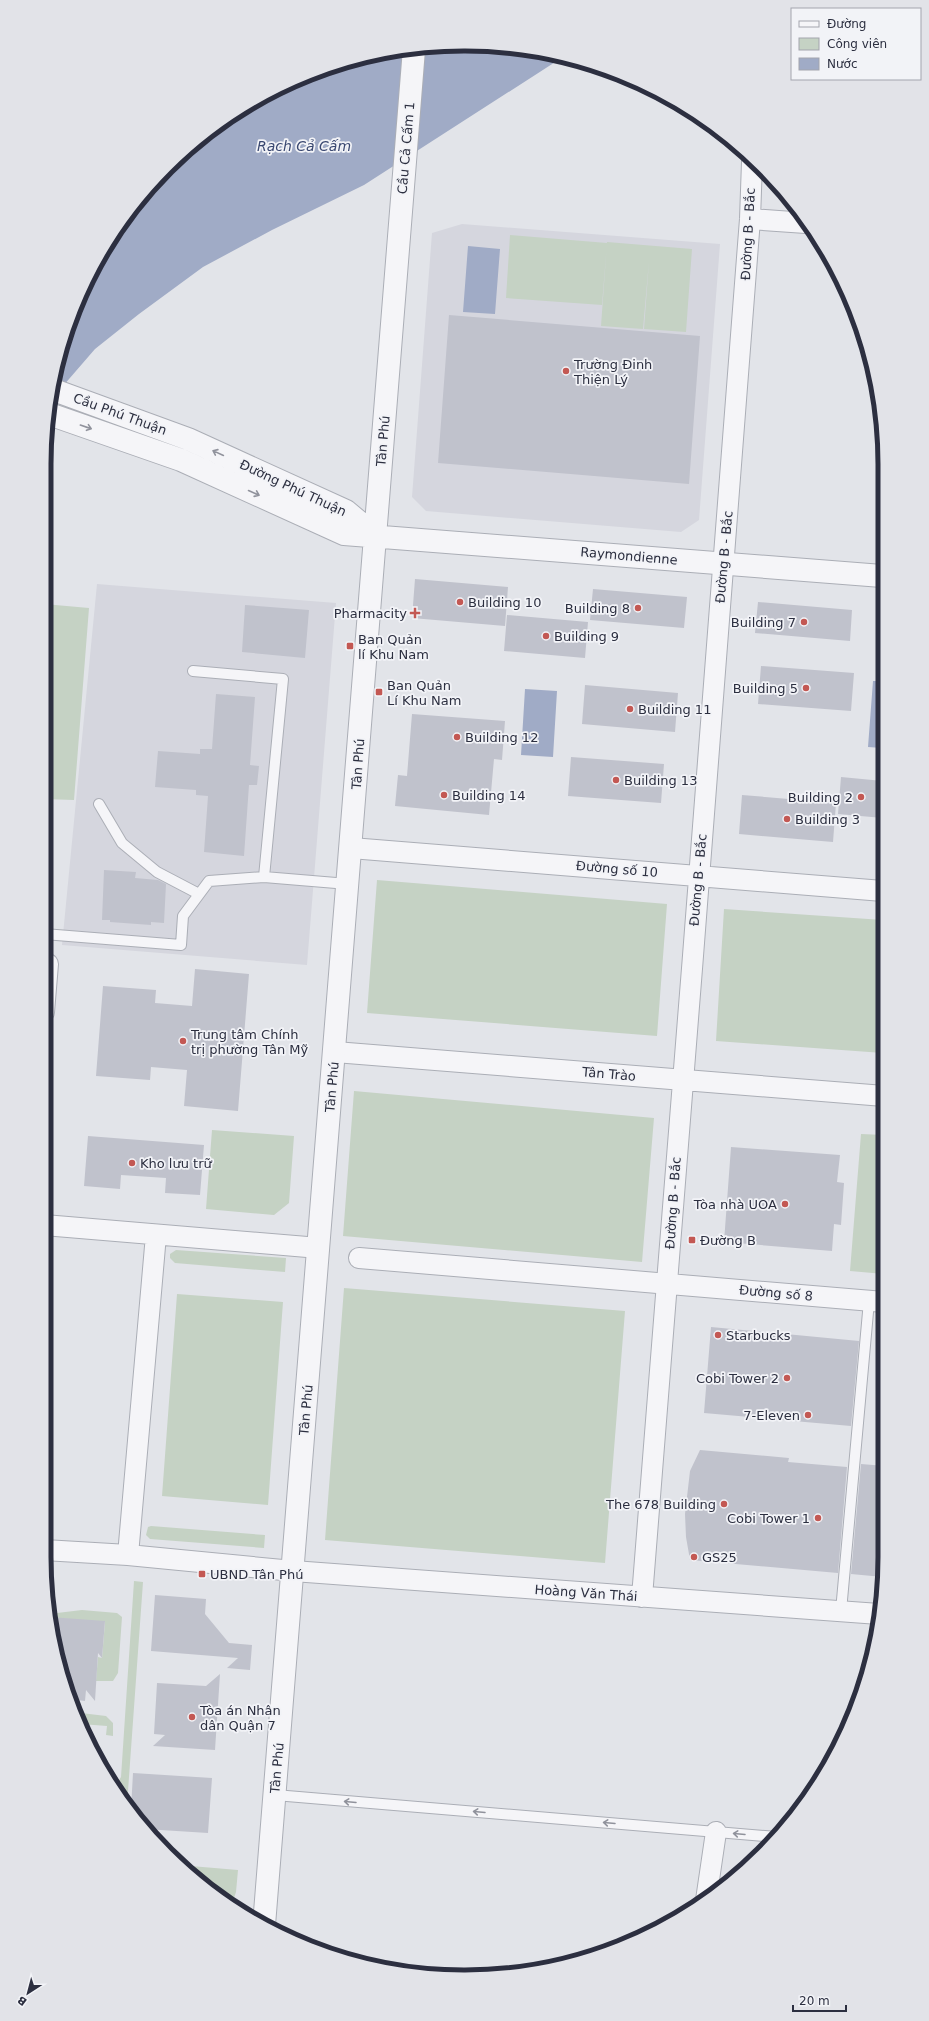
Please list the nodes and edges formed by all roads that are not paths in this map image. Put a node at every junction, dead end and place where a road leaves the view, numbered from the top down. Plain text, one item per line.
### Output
1 (414, 55) edge
2 (752, 167) edge
3 (750, 219) junction
4 (800, 223) edge
5 (398, 248) joint
6 (58, 392) edge
7 (54, 416) edge
8 (188, 439) joint
9 (180, 460) joint
10 (376, 536) junction
11 (724, 564) junction
12 (878, 576) edge
13 (193, 671) dead end
14 (99, 804) dead end
15 (351, 848) junction
16 (698, 876) junction
17 (264, 877) junction
18 (348, 884) junction
19 (878, 891) edge
20 (199, 894) junction
21 (51, 935) edge
22 (335, 1052) junction
23 (682, 1080) junction
24 (878, 1096) edge
25 (51, 1226) edge
26 (156, 1235) junction
27 (319, 1248) junction
28 (359, 1258) dead end
29 (667, 1285) junction
30 (876, 1301) edge
31 (51, 1550) edge
32 (128, 1556) junction
33 (293, 1571) junction
34 (642, 1597) junction
35 (841, 1611) junction
36 (873, 1614) edge
37 (275, 1795) junction
38 (716, 1832) junction
39 (768, 1836) edge
40 (707, 1891) edge
41 (265, 1918) edge

1 - 5 street, Cầu Cả Cấm 1
2 - 3 street, Đường B - Bắc
3 - 4 street
3 - 11 street, Đường B - Bắc
5 - 10 street, Tân Phú
6 - 8 street, Cầu Phú Thuận
7 -> 9 street, Cầu Phú Thuận
10 -> 8 street, Đường Phú Thuận
9 -> 10 street, Đường Phú Thuận
10 - 11 street, Raymondienne
10 - 15 street, Tân Phú
11 - 12 street, Raymondienne
11 - 16 street, Đường B - Bắc
13 - 17 lane
14 - 20 lane
15 - 16 street, Đường số 10
15 - 18 street, Tân Phú
16 - 19 street, Đường số 10
16 - 23 street, Đường B - Bắc
17 - 18 lane
17 - 20 lane
18 - 22 street, Tân Phú
20 - 21 lane
22 - 23 street, Tân Trào
22 - 27 street, Tân Phú
23 - 24 street, Tân Trào
23 - 29 street, Đường B - Bắc
25 - 26 street
26 - 27 street
26 - 32 street
27 - 33 street, Tân Phú
28 - 29 street, Đường số 8
29 - 30 street, Đường số 8
29 - 34 street, Đường B - Bắc
30 - 35 lane
31 - 32 street, Hoàng Văn Thái
32 - 33 street, Hoàng Văn Thái
33 - 34 street, Hoàng Văn Thái
33 - 37 street, Tân Phú
34 - 35 street, Hoàng Văn Thái
35 - 36 street, Hoàng Văn Thái
38 -> 37 lane
37 - 41 street, Tân Phú
39 -> 38 lane
38 - 40 street

